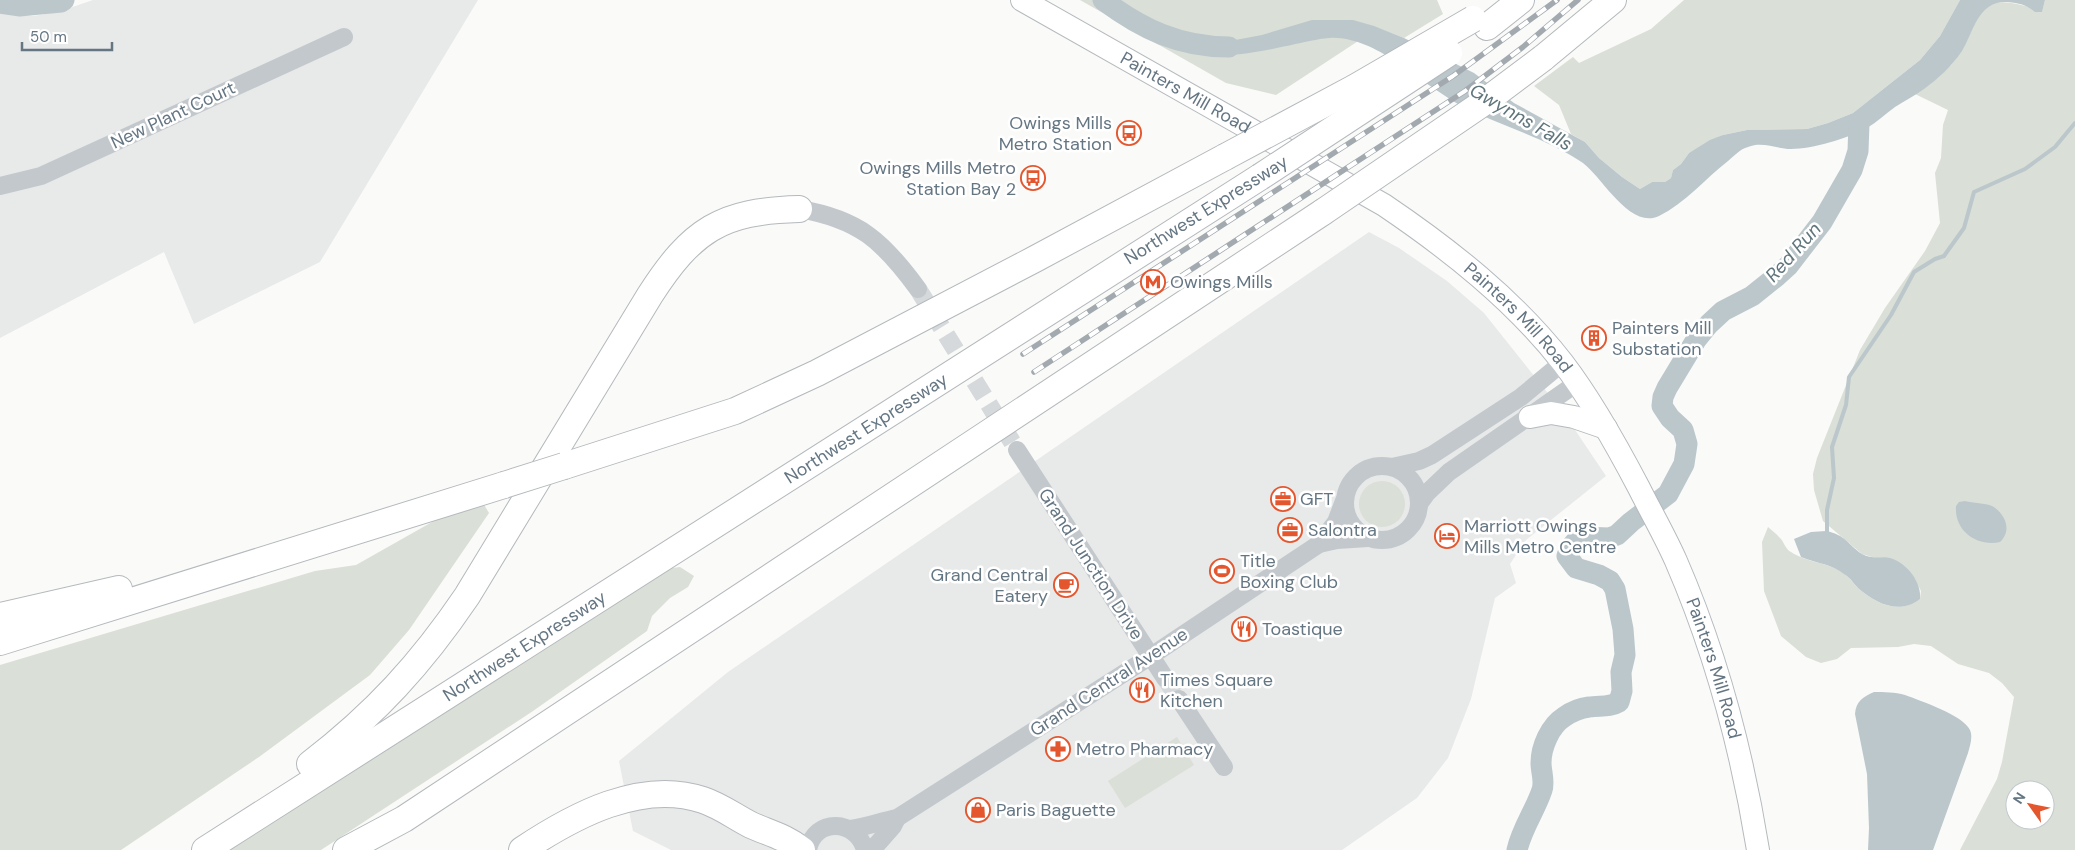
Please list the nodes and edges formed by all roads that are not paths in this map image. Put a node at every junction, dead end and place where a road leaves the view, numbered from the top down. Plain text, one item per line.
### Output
1 (1022, 0) edge
2 (1504, 0) edge
3 (1521, 0) edge
4 (1613, 0) edge
5 (1480, 23) junction
6 (344, 37) dead end
7 (0, 186) edge
8 (799, 209) joint
9 (918, 289) tunnel mouth
10 (1562, 363) junction
11 (1576, 383) junction
12 (1530, 417) junction
13 (1606, 428) junction
14 (1017, 450) tunnel mouth
15 (1392, 467) junction
16 (1344, 501) junction
17 (1419, 504) junction
18 (1368, 538) junction
19 (1319, 544) junction
20 (293, 550) junction
21 (0, 616) edge
22 (0, 642) edge
23 (1151, 656) junction
24 (1165, 678) tunnel mouth
25 (1179, 699) tunnel mouth
26 (1224, 767) dead end
27 (897, 818) junction
28 (404, 819) junction
29 (850, 829) junction
30 (186, 850) edge
31 (205, 850) edge
32 (346, 850) edge
33 (362, 850) edge
34 (522, 850) edge
35 (802, 850) edge
36 (808, 850) edge
37 (865, 850) edge
38 (872, 850) edge
39 (1758, 850) edge

1 - 10 main road, Painters Mill Road
2 - 5 highway
3 - 5 highway, Northwest Expressway
4 - 28 highway, bridge
5 - 20 highway, bridge
5 - 31 highway, Northwest Expressway, bridge
6 - 7 street, New Plant Court
8 - 9 street
8 - 30 highway
10 - 11 main road, Painters Mill Road
10 - 15 street, Grand Central Avenue
11 - 12 street, Grand Central Avenue
11 - 13 main road, Painters Mill Road
12 - 13 main road
12 - 17 street, Grand Central Avenue
13 - 39 main road, Painters Mill Road
14 - 23 street, Grand Junction Drive
15 - 16 street, Grand Central Avenue
15 - 17 street
16 - 18 street
16 - 19 street, Grand Central Avenue
17 - 18 street, Grand Central Avenue
18 - 19 street, Grand Central Avenue
19 - 23 street, Grand Central Avenue
20 - 21 highway
20 - 22 highway
23 - 24 street, Grand Junction Drive
23 - 27 street, Grand Central Avenue
25 - 26 street
27 - 29 street, Grand Central Avenue
27 - 38 street, Grand Central Avenue
28 - 32 highway
28 - 33 highway
29 - 36 street, Grand Central Avenue
29 - 37 street
34 - 35 highway

